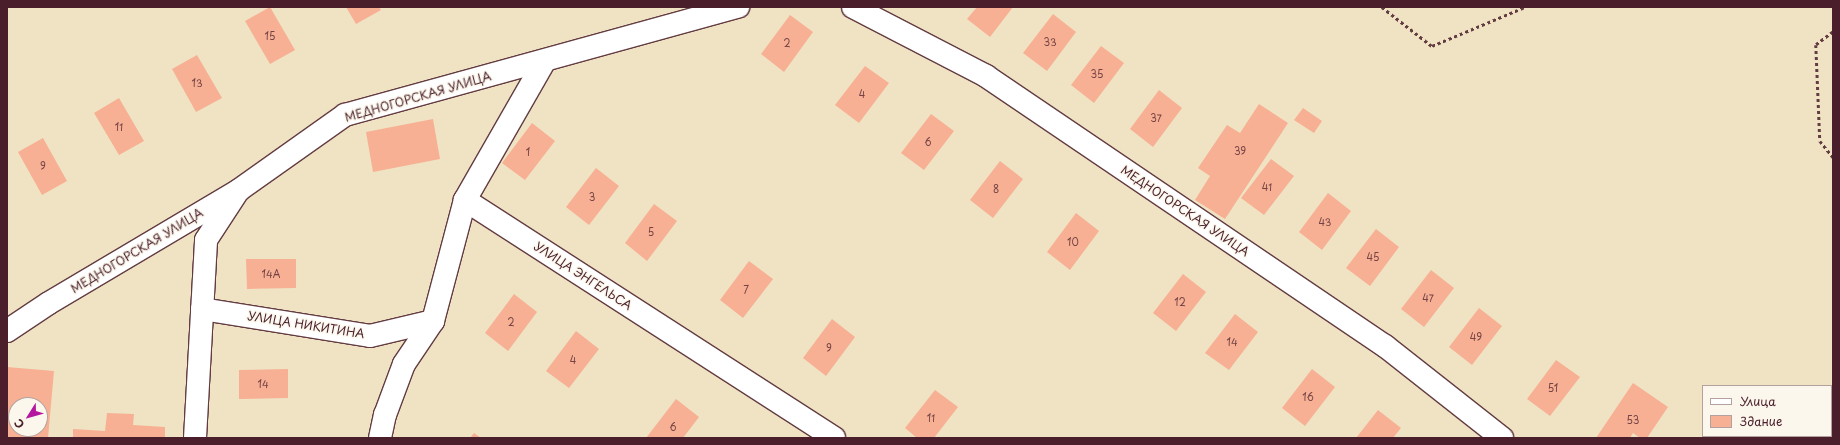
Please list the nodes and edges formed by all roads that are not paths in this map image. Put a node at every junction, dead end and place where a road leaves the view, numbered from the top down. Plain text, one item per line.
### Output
1 (738, 7) edge
2 (853, 7) edge
3 (544, 62) junction
4 (239, 190) junction
5 (465, 200) junction
6 (202, 309) junction
7 (433, 321) junction
8 (7, 330) edge
9 (195, 438) edge
10 (380, 438) edge
11 (834, 438) edge
12 (1502, 438) edge

1 - 3 street, МЕДНОГОРСКАЯ УЛИЦА
2 - 12 street, МЕДНОГОРСКАЯ УЛИЦА
3 - 4 street, МЕДНОГОРСКАЯ УЛИЦА
3 - 5 street
4 - 6 street
4 - 8 street, МЕДНОГОРСКАЯ УЛИЦА
5 - 7 street
5 - 11 street, УЛИЦА ЭНГЕЛЬСА
6 - 7 street, УЛИЦА НИКИТИНА
6 - 9 street
7 - 10 street

